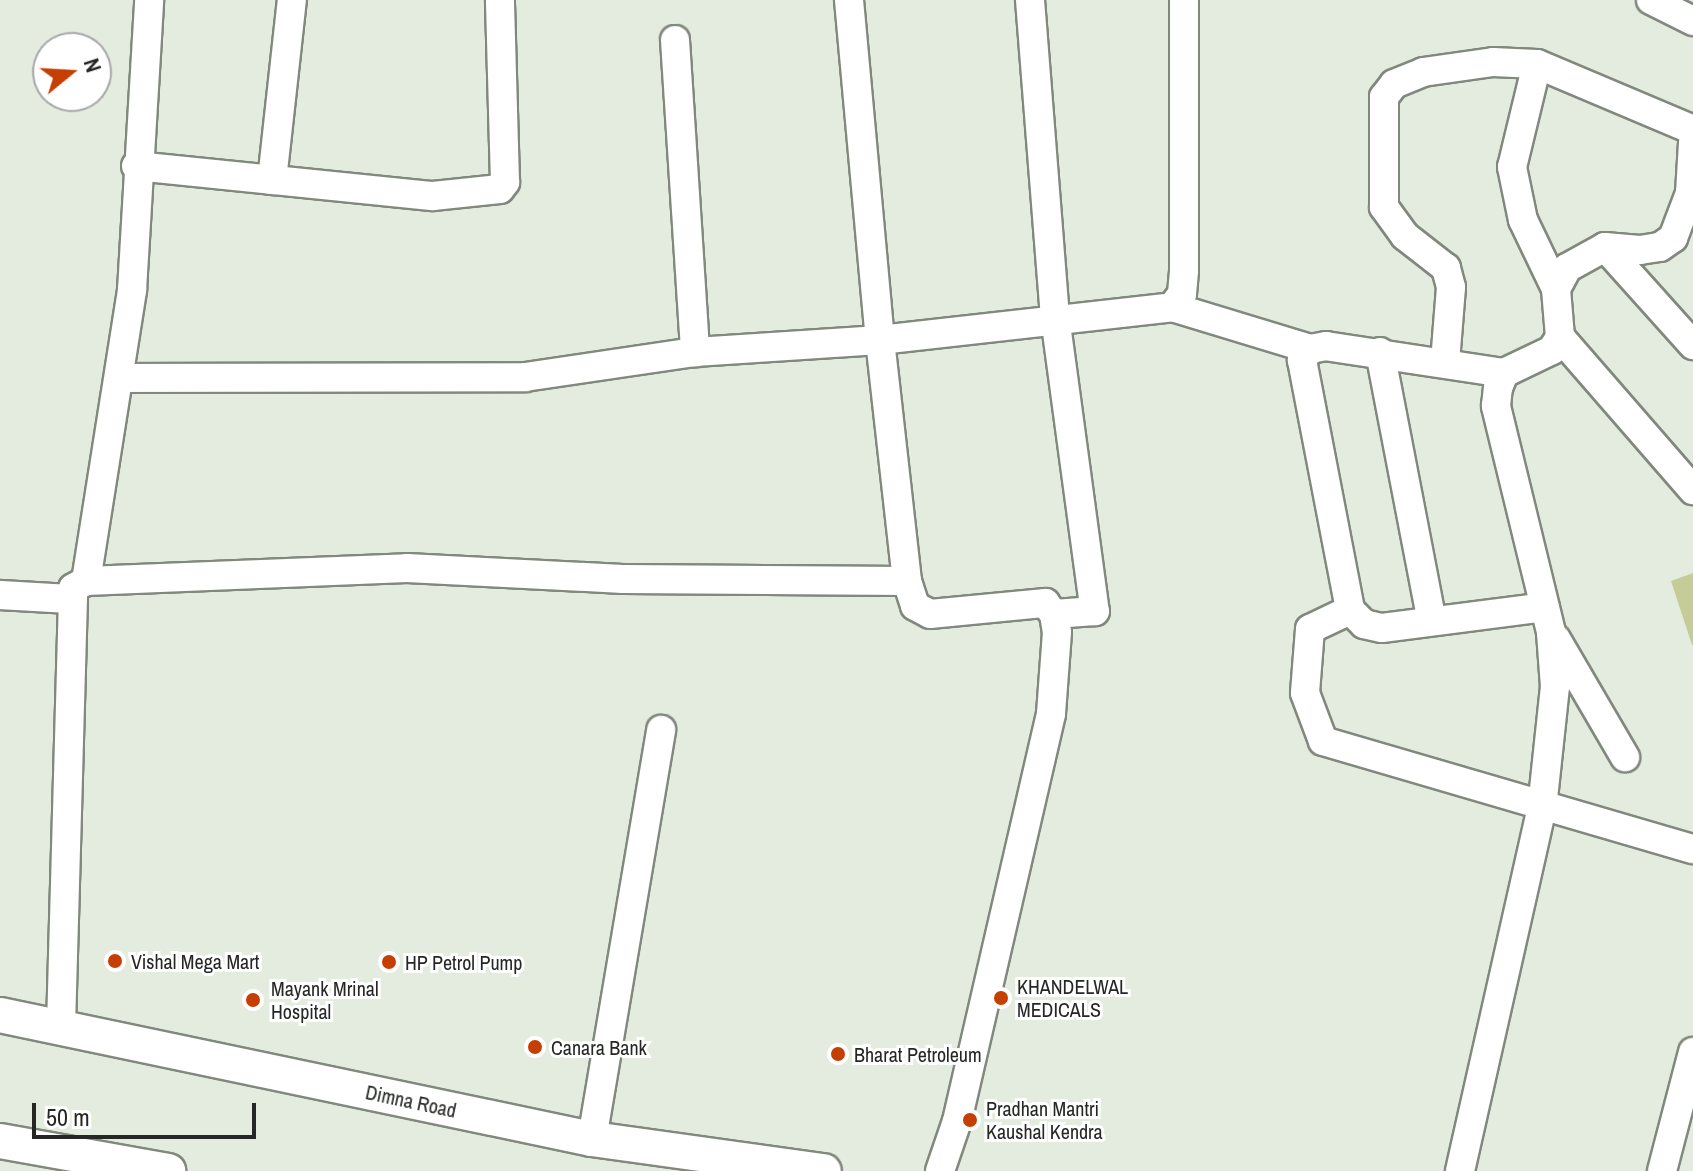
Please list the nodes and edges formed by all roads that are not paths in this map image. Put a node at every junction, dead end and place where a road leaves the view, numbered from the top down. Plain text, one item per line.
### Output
1 (149, 0) edge
2 (292, 0) edge
3 (500, 0) edge
4 (849, 0) edge
5 (1030, 0) edge
6 (1184, 0) edge
7 (1651, 0) edge
8 (1693, 21) edge
9 (675, 40) dead end
10 (1537, 64) junction
11 (1693, 130) edge
12 (1693, 142) edge
13 (136, 166) junction
14 (272, 180) junction
15 (1690, 204) edge
16 (1605, 247) junction
17 (1556, 289) junction
18 (1172, 307) junction
19 (1055, 317) junction
20 (1560, 337) junction
21 (880, 340) junction
22 (1693, 345) edge
23 (1310, 349) junction
24 (695, 352) junction
25 (1380, 352) junction
26 (1445, 362) junction
27 (1504, 373) junction
28 (119, 378) junction
29 (1693, 490) edge
30 (907, 581) junction
31 (77, 590) junction
32 (0, 595) edge
33 (1350, 610) junction
34 (1054, 614) junction
35 (1548, 619) junction
36 (1432, 621) junction
37 (661, 730) dead end
38 (1625, 757) dead end
39 (1542, 808) junction
40 (1693, 849) edge
41 (0, 1015) edge
42 (61, 1027) junction
43 (1693, 1052) edge
44 (592, 1139) junction
45 (0, 1141) edge
46 (168, 1171) edge
47 (824, 1171) edge
48 (940, 1171) edge
49 (1460, 1171) edge
50 (1662, 1171) edge

1 - 13 street
2 - 14 street
3 - 14 street
4 - 21 street
5 - 19 street
6 - 18 street
7 - 8 street
9 - 24 street
10 - 11 street
10 - 17 street
10 - 26 street
12 - 15 street
13 - 14 street
13 - 28 street
15 - 16 street
16 - 17 street
16 - 22 street
17 - 20 street
18 - 19 street
18 - 23 street
19 - 21 street
19 - 34 street
20 - 27 street
20 - 29 street
21 - 24 street
21 - 30 street
23 - 25 street
23 - 33 street
24 - 28 street
25 - 26 street
25 - 36 street
26 - 27 street
27 - 35 street
28 - 31 street
30 - 31 street
30 - 34 street
31 - 32 street
31 - 42 street
33 - 36 street
33 - 39 street
34 - 48 street
35 - 36 street
35 - 38 street
35 - 39 street
37 - 44 street
39 - 40 street
39 - 49 street
41 - 42 street, Dimna Road
42 - 44 street, Dimna Road
43 - 50 street
44 - 47 street, Dimna Road
45 - 46 street

